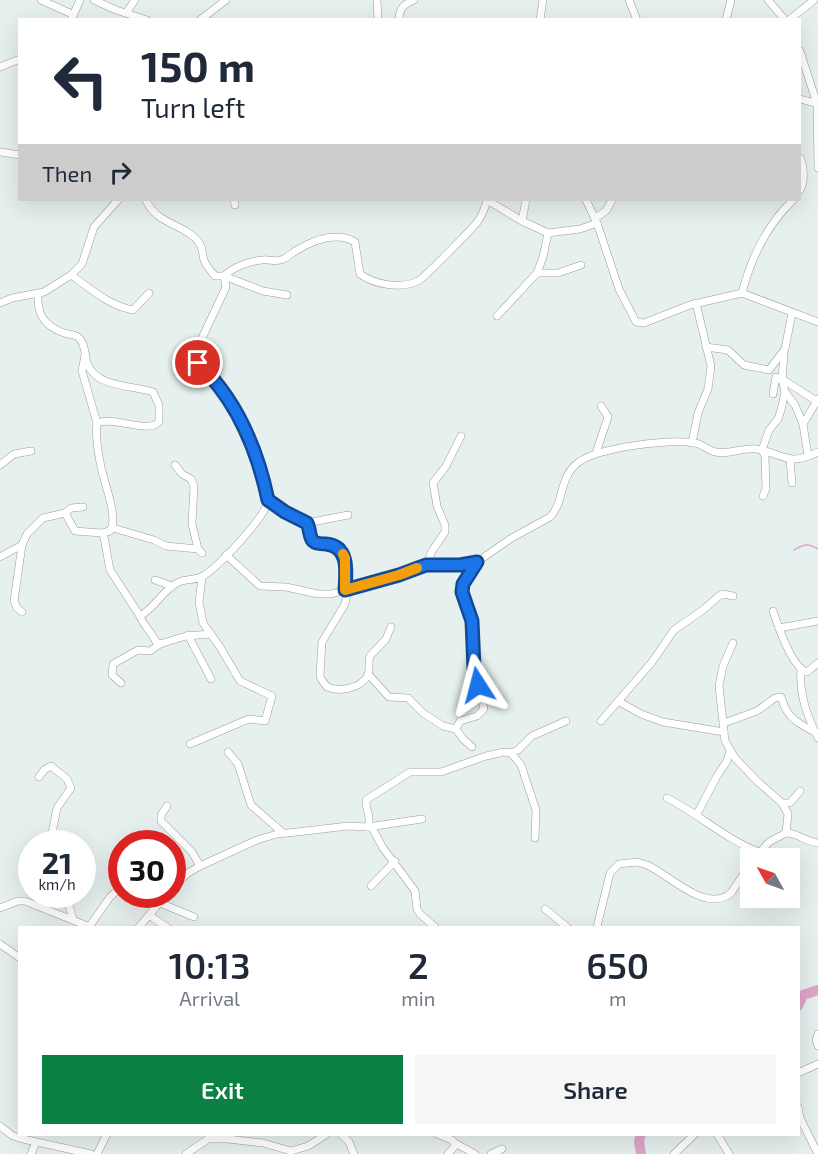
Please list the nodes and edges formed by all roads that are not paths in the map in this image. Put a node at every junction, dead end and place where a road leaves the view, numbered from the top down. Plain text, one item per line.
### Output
1 (41, 0) edge
2 (80, 0) edge
3 (94, 0) edge
4 (135, 0) edge
5 (226, 0) edge
6 (377, 0) edge
7 (414, 0) edge
8 (543, 0) edge
9 (629, 0) edge
10 (731, 0) edge
11 (768, 0) edge
12 (814, 0) edge
13 (126, 13) junction
14 (71, 17) edge
15 (141, 18) edge
16 (203, 18) edge
17 (378, 18) edge
18 (399, 18) edge
19 (540, 18) edge
20 (636, 18) edge
21 (726, 18) edge
22 (785, 18) edge
23 (790, 18) edge
24 (801, 54) edge
25 (18, 60) edge
26 (0, 67) edge
27 (801, 99) edge
28 (818, 104) edge
29 (0, 152) edge
30 (18, 155) edge
31 (801, 160) edge
32 (818, 168) edge
33 (801, 188) edge
34 (117, 201) edge
35 (147, 201) edge
36 (487, 201) edge
37 (489, 201) edge
38 (525, 201) edge
39 (586, 201) edge
40 (611, 201) edge
41 (792, 201) edge
42 (522, 221) junction
43 (596, 221) junction
44 (548, 233) junction
45 (581, 265) dead end
46 (537, 273) junction
47 (71, 275) junction
48 (224, 276) junction
49 (742, 292) junction
50 (149, 293) dead end
51 (38, 294) junction
52 (287, 295) dead end
53 (0, 303) edge
54 (696, 303) junction
55 (792, 313) junction
56 (497, 316) dead end
57 (818, 322) edge
58 (706, 347) junction
59 (785, 349) junction
60 (86, 355) junction
61 (780, 357) junction
62 (782, 383) junction
63 (773, 394) dead end
64 (818, 401) edge
65 (601, 405) dead end
66 (97, 423) junction
67 (803, 424) junction
68 (461, 436) dead end
69 (692, 442) junction
70 (762, 450) junction
71 (31, 451) dead end
72 (818, 452) edge
73 (596, 453) junction
74 (808, 456) junction
75 (790, 460) junction
76 (0, 465) edge
77 (175, 465) dead end
78 (792, 483) dead end
79 (763, 496) dead end
80 (268, 500) junction
81 (83, 507) dead end
82 (65, 513) junction
83 (348, 515) dead end
84 (307, 523) junction
85 (112, 528) junction
86 (102, 533) junction
87 (22, 545) junction
88 (226, 555) junction
89 (0, 557) edge
90 (477, 562) junction
91 (426, 565) junction
92 (202, 577) junction
93 (155, 580) dead end
94 (172, 586) junction
95 (347, 590) junction
96 (733, 596) dead end
97 (772, 611) dead end
98 (22, 612) dead end
99 (140, 616) junction
100 (818, 621) edge
101 (391, 627) dead end
102 (779, 628) junction
103 (211, 634) junction
104 (188, 635) junction
105 (733, 643) dead end
106 (160, 644) junction
107 (818, 663) edge
108 (801, 670) junction
109 (368, 674) junction
110 (211, 679) dead end
111 (121, 683) dead end
112 (618, 701) junction
113 (566, 721) dead end
114 (601, 721) dead end
115 (724, 723) junction
116 (456, 729) junction
117 (724, 732) junction
118 (816, 735) edge
119 (190, 744) dead end
120 (472, 747) dead end
121 (730, 751) junction
122 (228, 752) dead end
123 (511, 753) junction
124 (39, 777) dead end
125 (800, 791) dead end
126 (667, 798) dead end
127 (782, 802) junction
128 (166, 806) dead end
129 (698, 814) junction
130 (422, 819) dead end
131 (370, 826) junction
132 (53, 830) edge
133 (786, 833) junction
134 (283, 834) junction
135 (535, 838) dead end
136 (818, 843) edge
137 (746, 848) edge
138 (763, 848) edge
139 (395, 861) junction
140 (200, 866) junction
141 (186, 875) edge
142 (740, 879) edge
143 (371, 886) dead end
144 (108, 900) edge
145 (0, 908) edge
146 (70, 908) edge
147 (156, 908) edge
148 (172, 908) edge
149 (545, 909) dead end
150 (150, 916) junction
151 (195, 917) dead end
152 (73, 920) junction
153 (88, 926) edge
154 (91, 926) edge
155 (140, 926) edge
156 (165, 926) edge
157 (434, 926) edge
158 (566, 926) edge
159 (597, 926) edge
160 (0, 944) edge
161 (18, 957) edge
162 (818, 1034) edge
163 (818, 1046) edge
164 (818, 1064) edge
165 (800, 1072) edge
166 (800, 1118) edge
167 (0, 1126) edge
168 (106, 1136) edge
169 (324, 1136) edge
170 (343, 1136) edge
171 (443, 1136) edge
172 (693, 1136) edge
173 (718, 1136) edge
174 (36, 1142) junction
175 (455, 1143) junction
176 (502, 1149) dead end
177 (31, 1154) edge
178 (90, 1154) edge
179 (98, 1154) edge
180 (186, 1154) edge
181 (354, 1154) edge
182 (448, 1154) edge
183 (475, 1154) edge
184 (491, 1154) edge
185 (674, 1154) edge
186 (729, 1154) edge
187 (818, 1154) edge

1 - 14 street
2 - 14 street
3 - 13 street
4 - 13 street
5 - 16 street
6 - 17 street
7 - 18 street
8 - 19 street
9 - 20 street
10 - 21 street
11 - 22 street
12 - 23 street
13 - 15 street
24 - 28 street
25 - 26 street
27 - 28 street
28 - 32 street
29 - 30 street
31 - 33 street
34 - 47 street
35 - 48 street
36 - 48 street
37 - 42 street
38 - 42 street
39 - 43 street
40 - 43 street
41 - 49 street
42 - 44 street
43 - 44 street
43 - 54 street
44 - 46 street
45 - 46 street
46 - 56 street
47 - 50 street
47 - 51 street
48 - 52 street
48 - 80 street
49 - 54 street
49 - 55 street
51 - 53 street
51 - 60 street
54 - 58 street
55 - 57 street
55 - 59 street
58 - 61 street
58 - 69 street
59 - 61 street
59 - 62 street
60 - 66 street
60 - 66 street
61 - 62 street
62 - 63 street
62 - 64 street
62 - 67 street
62 - 70 street
64 - 67 street
65 - 73 street
66 - 85 street
67 - 74 street
68 - 91 street
69 - 70 street
69 - 73 street
70 - 75 street
70 - 79 street
71 - 76 street
72 - 74 street
73 - 90 street
74 - 75 street
75 - 78 street
77 - 85 street
80 - 84 street
80 - 88 street
81 - 82 street
82 - 86 street
82 - 87 street
83 - 84 street
84 - 95 street
85 - 86 street
86 - 99 street
87 - 89 street
87 - 98 street
88 - 92 street
88 - 95 street
90 - 91 street
90 - 116 street
91 - 95 street
92 - 94 street
92 - 103 street
93 - 94 street
94 - 99 street
95 - 109 street
96 - 112 street
97 - 102 street
99 - 106 street
100 - 102 street
101 - 109 street
102 - 108 street
103 - 104 street
103 - 119 street
104 - 106 street
104 - 110 street
105 - 115 street
106 - 111 street
107 - 108 street
108 - 118 street
109 - 116 street
112 - 114 street
112 - 117 street
113 - 123 street
115 - 117 street
115 - 118 street
116 - 120 street
117 - 121 street
121 - 127 street
121 - 129 street
122 - 134 street
123 - 131 street
123 - 135 street
124 - 132 street
125 - 127 street
126 - 129 street
127 - 133 street
128 - 140 street
129 - 137 street
130 - 131 street
131 - 134 street
131 - 139 street
133 - 136 street
133 - 138 street
134 - 140 street
139 - 143 street
139 - 157 street
140 - 141 street
142 - 159 street
144 - 154 street
145 - 152 street
146 - 152 street
147 - 150 street
148 - 151 street
149 - 158 street
150 - 155 street
150 - 156 street
152 - 153 street
160 - 161 street
162 - 163 street
164 - 165 street
166 - 187 street
167 - 174 street
168 - 179 street
169 - 180 street
170 - 181 street
171 - 175 street
172 - 185 street
173 - 186 street
174 - 177 street
174 - 178 street
175 - 182 street
175 - 183 street
176 - 184 street

